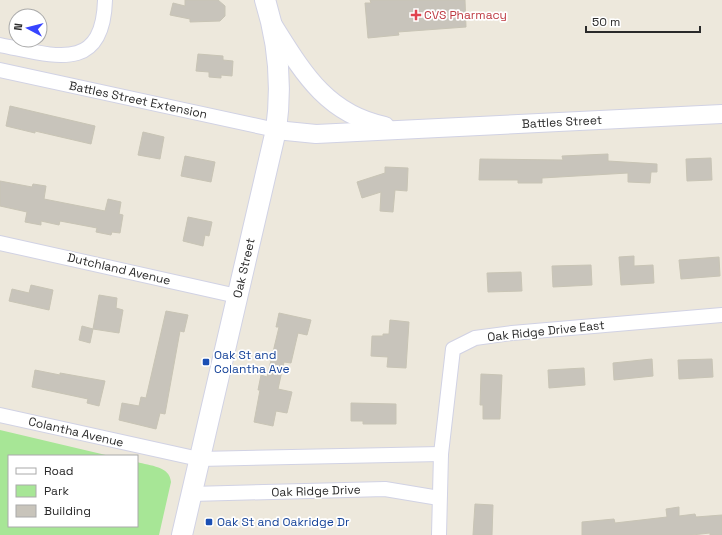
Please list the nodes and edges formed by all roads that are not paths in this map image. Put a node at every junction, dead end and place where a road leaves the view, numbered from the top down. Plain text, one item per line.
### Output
1 (106, 0) edge
2 (265, 0) edge
3 (271, 23) junction
4 (0, 45) edge
5 (0, 70) edge
6 (722, 114) edge
7 (401, 129) junction
8 (276, 130) junction
9 (0, 243) edge
10 (237, 296) junction
11 (722, 315) edge
12 (0, 415) edge
13 (441, 454) junction
14 (199, 460) junction
15 (191, 494) junction
16 (439, 498) junction
17 (182, 535) edge
18 (439, 535) edge

1 - 4 street
2 - 3 main road, Oak Street
3 - 7 street, Battles Street
3 - 8 main road, Oak Street
5 - 8 street, Battles Street Extension
6 - 7 street, Battles Street
7 - 8 street, Battles Street
8 - 10 main road, Oak Street
9 - 10 street, Dutchland Avenue
10 - 14 main road, Oak Street
11 - 13 street, Oak Ridge Drive East
12 - 14 street, Colantha Avenue
13 - 14 street
13 - 16 street
14 - 15 main road, Oak Street
15 - 16 street, Oak Ridge Drive
15 - 17 main road, Oak Street
16 - 18 street

